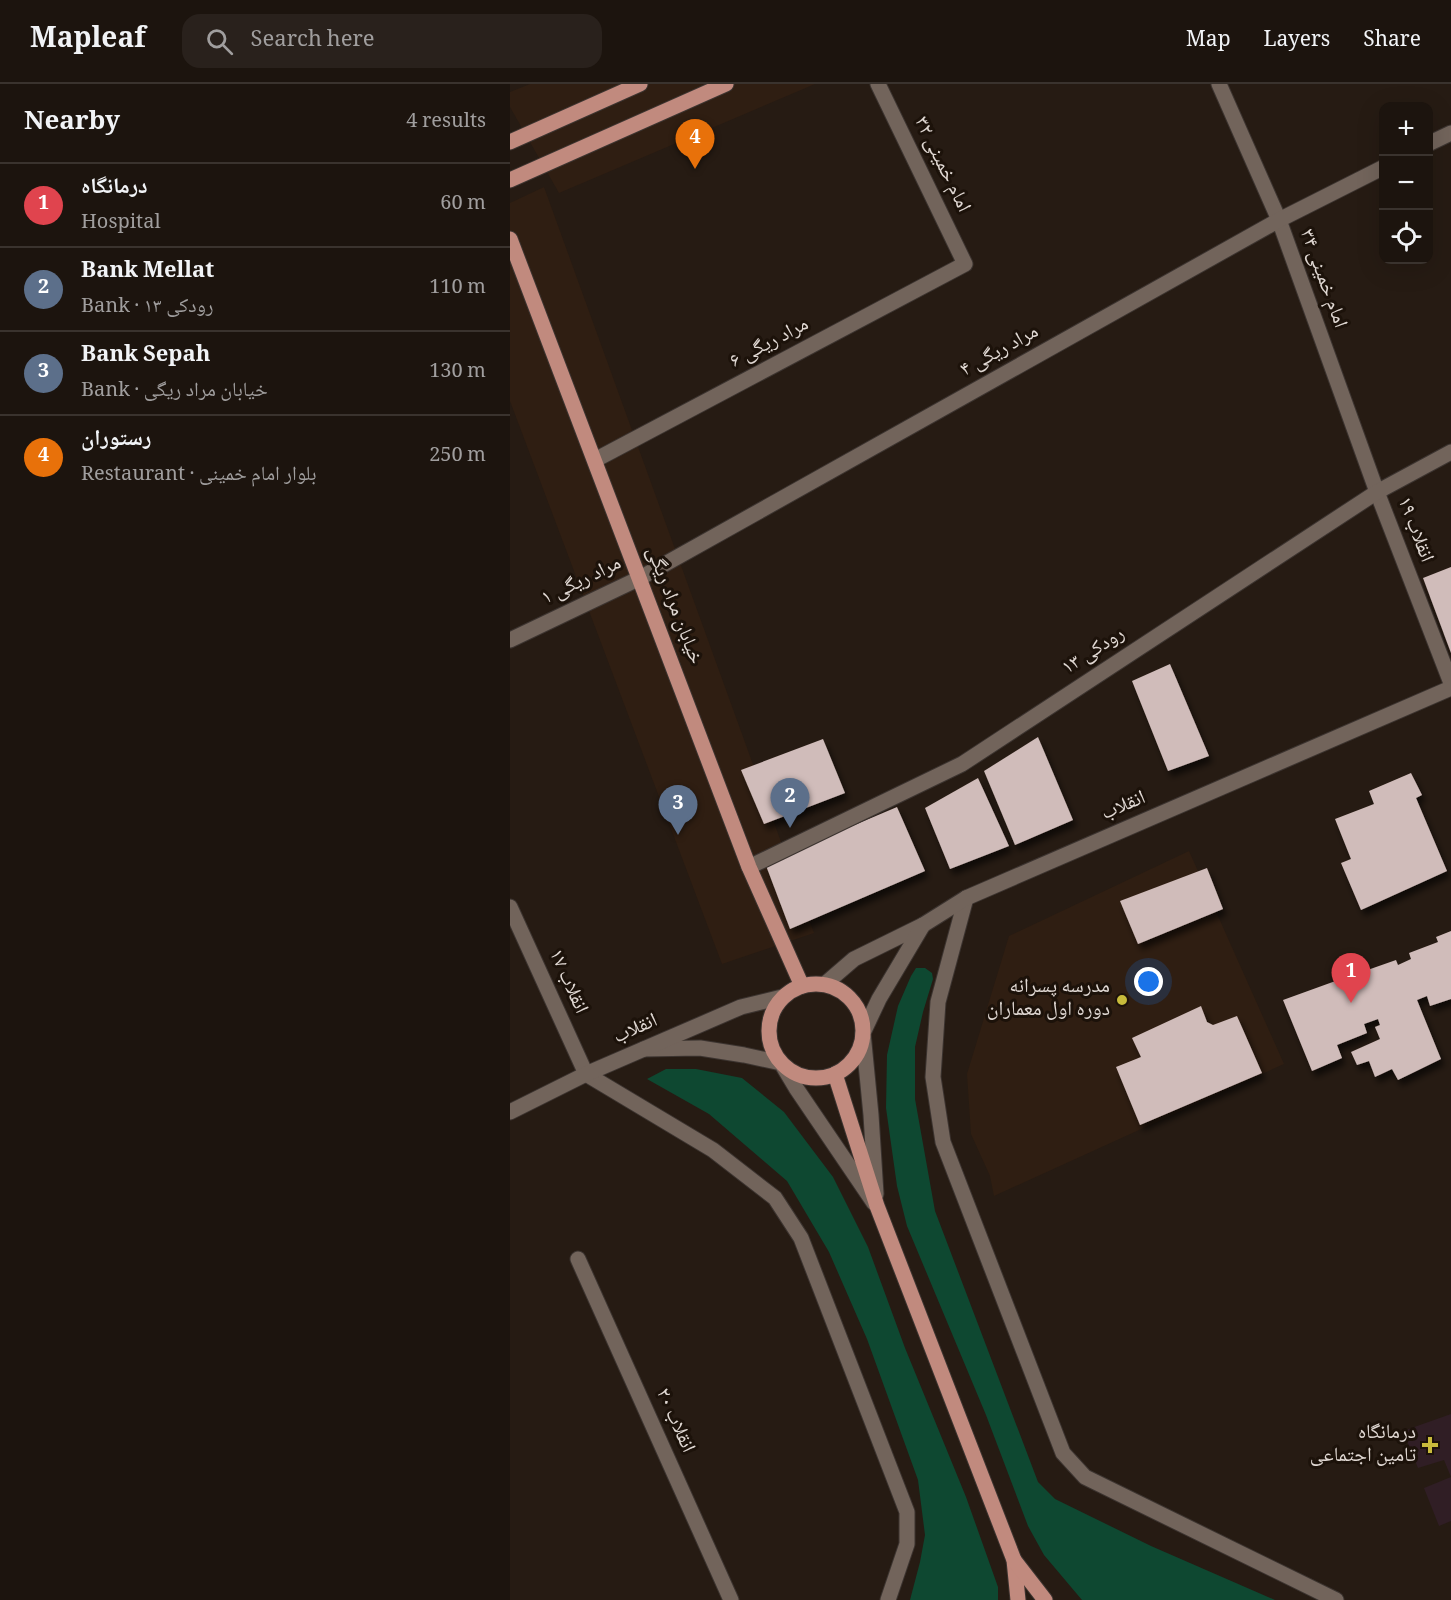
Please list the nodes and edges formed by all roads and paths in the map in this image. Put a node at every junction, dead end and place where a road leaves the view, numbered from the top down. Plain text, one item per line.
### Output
1 (640, 84) edge
2 (726, 84) edge
3 (878, 84) edge
4 (1219, 84) edge
5 (1451, 133) edge
6 (510, 142) edge
7 (1433, 142) edge
8 (1379, 169) edge
9 (510, 180) edge
10 (1279, 220) junction
11 (510, 239) edge
12 (965, 264) joint
13 (1451, 452) edge
14 (595, 460) junction
15 (1377, 492) junction
16 (640, 578) junction
17 (510, 640) edge
18 (1451, 683) edge
19 (1451, 688) edge
20 (750, 867) junction
21 (966, 898) junction
22 (510, 907) edge
23 (923, 925) junction
24 (825, 984) junction
25 (802, 986) junction
26 (782, 998) junction
27 (863, 1033) junction
28 (644, 1049) junction
29 (781, 1064) junction
30 (586, 1074) junction
31 (834, 1074) junction
32 (510, 1112) edge
33 (876, 1206) junction
34 (578, 1259) dead end
35 (1014, 1560) junction
36 (1310, 1593) edge
37 (885, 1598) edge
38 (731, 1600) edge
39 (1018, 1600) edge
40 (1045, 1600) edge
41 (1336, 1600) edge

1 - 6 main road
2 - 9 main road
3 - 12 street, امام خمینی ۳۲
4 - 10 street, امام خمینی ۳۴
5 - 7 street
8 - 10 street, مراد ریگی ۴
10 - 15 street, امام خمینی ۳۴
10 - 16 street, مراد ریگی ۴
11 - 14 main road, خیابان مراد ریگی
12 - 14 street, مراد ریگی ۶
13 - 15 street, رودکی ۱۳
14 - 16 main road, خیابان مراد ریگی
15 - 18 street, انقلاب ۱۹
15 - 20 street, رودکی ۱۳
16 - 17 street, مراد ریگی ۱
16 - 20 main road, خیابان مراد ریگی
19 - 21 street, انقلاب
20 - 25 main road, خیابان مراد ریگی
21 - 23 street, انقلاب
21 - 36 street
22 - 30 street, انقلاب ۱۷
23 - 24 street, انقلاب
23 - 27 street
24 - 25 main road
24 - 27 main road
25 - 26 main road
26 - 28 street, انقلاب
26 - 29 main road
27 - 31 main road
27 - 33 street
28 - 29 street
28 - 30 street, انقلاب
29 - 31 main road
29 - 33 street
30 - 32 street, انقلاب
30 - 37 street
31 - 33 main road
33 - 35 main road
34 - 38 street, انقلاب ۲۰
35 - 39 main road
35 - 40 main road
36 - 41 street

